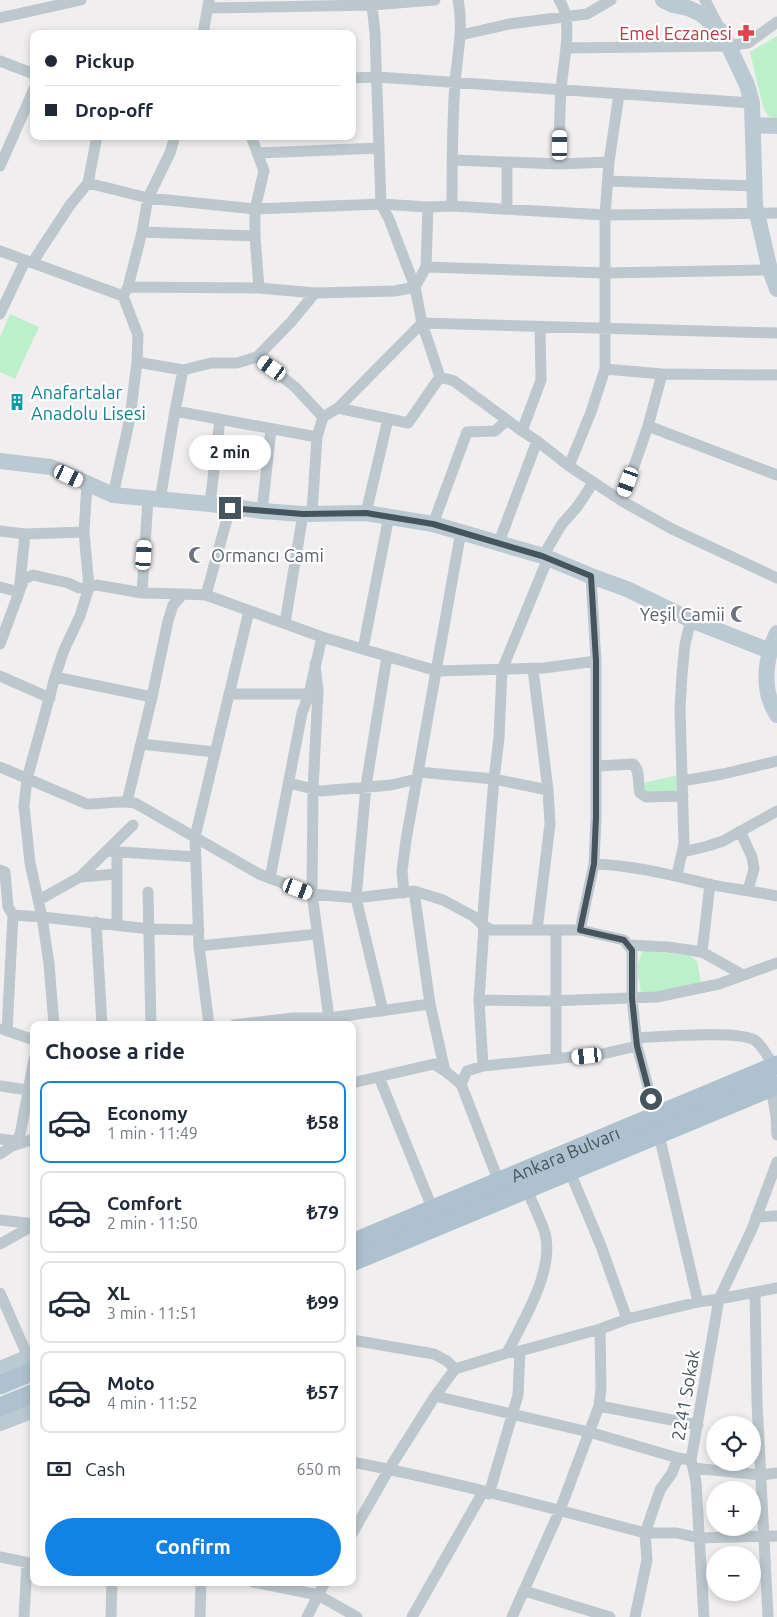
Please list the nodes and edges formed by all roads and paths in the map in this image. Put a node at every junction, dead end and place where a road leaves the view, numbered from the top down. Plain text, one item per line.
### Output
1 (81, 0) edge
2 (435, 0) edge
3 (458, 0) edge
4 (559, 0) edge
5 (610, 0) edge
6 (663, 0) edge
7 (705, 0) edge
8 (371, 3) edge
9 (209, 4) edge
10 (272, 4) edge
11 (0, 18) edge
12 (566, 18) junction
13 (777, 22) edge
14 (203, 30) edge
15 (460, 35) junction
16 (725, 39) junction
17 (566, 48) junction
18 (0, 61) edge
19 (30, 72) edge
20 (376, 77) junction
21 (356, 78) edge
22 (455, 83) junction
23 (561, 89) junction
24 (618, 94) junction
25 (30, 98) edge
26 (752, 103) junction
27 (753, 125) junction
28 (777, 126) edge
29 (96, 140) edge
30 (174, 140) edge
31 (253, 140) edge
32 (379, 148) junction
33 (258, 153) junction
34 (452, 160) junction
35 (507, 162) junction
36 (609, 162) junction
37 (559, 164) junction
38 (0, 166) edge
39 (608, 181) junction
40 (88, 183) junction
41 (754, 186) junction
42 (148, 198) junction
43 (381, 204) junction
44 (452, 206) junction
45 (428, 207) junction
46 (255, 209) junction
47 (507, 209) junction
48 (777, 213) edge
49 (756, 214) junction
50 (605, 215) junction
51 (142, 232) junction
52 (255, 236) junction
53 (0, 251) edge
54 (28, 262) junction
55 (426, 268) junction
56 (770, 270) junction
57 (604, 273) junction
58 (415, 287) junction
59 (259, 288) junction
60 (777, 288) edge
61 (125, 291) junction
62 (315, 293) junction
63 (0, 314) edge
64 (422, 323) junction
65 (540, 327) junction
66 (605, 328) junction
67 (777, 333) edge
68 (257, 358) junction
69 (138, 362) junction
70 (605, 369) junction
71 (183, 370) junction
72 (662, 374) junction
73 (777, 375) edge
74 (440, 377) junction
75 (338, 408) junction
76 (175, 411) junction
77 (323, 417) junction
78 (220, 419) junction
79 (388, 419) junction
80 (507, 420) junction
81 (648, 426) junction
82 (271, 430) junction
83 (522, 431) junction
84 (317, 437) junction
85 (537, 441) junction
86 (0, 461) edge
87 (569, 466) junction
88 (777, 476) edge
89 (593, 483) junction
90 (87, 484) junction
91 (113, 495) junction
92 (154, 500) junction
93 (622, 501) junction
94 (210, 504) junction
95 (230, 508) junction
96 (262, 511) junction
97 (307, 513) junction
98 (366, 513) junction
99 (389, 516) junction
100 (433, 524) junction
101 (0, 531) edge
102 (461, 531) junction
103 (84, 532) junction
104 (25, 534) junction
105 (499, 542) junction
106 (545, 557) junction
107 (591, 576) junction
108 (777, 578) edge
109 (0, 587) edge
110 (90, 587) junction
111 (20, 592) junction
112 (142, 593) junction
113 (183, 594) junction
114 (206, 594) junction
115 (249, 611) junction
116 (691, 620) junction
117 (284, 623) junction
118 (777, 633) edge
119 (322, 637) junction
120 (0, 644) edge
121 (363, 649) junction
122 (770, 650) junction
123 (387, 656) junction
124 (596, 661) junction
125 (315, 664) junction
126 (533, 669) junction
127 (502, 670) junction
128 (437, 671) junction
129 (0, 676) edge
130 (55, 677) junction
131 (229, 694) junction
132 (308, 694) junction
133 (152, 697) junction
134 (50, 698) junction
135 (777, 715) edge
136 (141, 744) junction
137 (216, 752) junction
138 (777, 761) edge
139 (596, 766) junction
140 (0, 767) edge
141 (418, 775) junction
142 (494, 779) junction
143 (27, 780) junction
144 (682, 781) junction
145 (288, 783) junction
146 (366, 786) junction
147 (313, 789) junction
148 (548, 790) junction
149 (683, 796) junction
150 (128, 802) junction
151 (777, 811) edge
152 (132, 825) dead end
153 (740, 831) junction
154 (195, 837) junction
155 (112, 851) junction
156 (683, 852) junction
157 (196, 857) junction
158 (594, 864) junction
159 (0, 870) edge
160 (117, 874) junction
161 (677, 875) junction
162 (80, 877) junction
163 (270, 878) junction
164 (710, 884) junction
165 (748, 890) junction
166 (148, 892) dead end
167 (409, 892) junction
168 (312, 894) junction
169 (777, 896) edge
170 (356, 898) junction
171 (39, 900) junction
172 (13, 915) junction
173 (42, 917) junction
174 (96, 922) junction
175 (116, 925) junction
176 (483, 926) junction
177 (150, 929) junction
178 (198, 930) junction
179 (537, 930) junction
180 (556, 930) junction
181 (580, 930) junction
182 (317, 934) junction
183 (628, 945) junction
184 (199, 946) junction
185 (702, 952) junction
186 (777, 963) edge
187 (743, 975) junction
188 (632, 998) junction
189 (479, 1000) junction
190 (555, 1001) junction
191 (430, 1004) junction
192 (383, 1011) junction
193 (54, 1021) edge
194 (102, 1021) edge
195 (151, 1021) edge
196 (208, 1021) edge
197 (269, 1021) edge
198 (320, 1021) edge
199 (330, 1021) edge
200 (335, 1021) edge
201 (3, 1030) edge
202 (30, 1039) edge
203 (637, 1042) junction
204 (556, 1060) junction
205 (483, 1066) junction
206 (775, 1066) edge
207 (446, 1071) junction
208 (379, 1077) junction
209 (30, 1080) edge
210 (356, 1082) edge
211 (461, 1084) junction
212 (0, 1086) edge
213 (774, 1087) edge
214 (28, 1090) junction
215 (656, 1116) junction
216 (658, 1135) junction
217 (777, 1135) edge
218 (0, 1139) edge
219 (30, 1140) edge
220 (14, 1143) junction
221 (0, 1154) edge
222 (777, 1162) edge
223 (570, 1172) junction
224 (499, 1182) junction
225 (527, 1190) junction
226 (433, 1210) junction
227 (777, 1216) edge
228 (756, 1217) junction
229 (0, 1220) edge
230 (30, 1224) edge
231 (30, 1226) edge
232 (356, 1240) edge
233 (0, 1244) edge
234 (356, 1260) edge
235 (777, 1288) edge
236 (0, 1293) edge
237 (755, 1293) junction
238 (719, 1299) junction
239 (698, 1302) junction
240 (627, 1318) junction
241 (600, 1329) junction
242 (356, 1341) edge
243 (520, 1351) junction
244 (507, 1353) junction
245 (30, 1357) edge
246 (30, 1362) edge
247 (30, 1362) edge
248 (0, 1369) edge
249 (455, 1369) junction
250 (0, 1385) edge
251 (30, 1395) edge
252 (434, 1396) junction
253 (599, 1406) junction
254 (0, 1407) edge
255 (30, 1412) edge
256 (512, 1413) junction
257 (0, 1424) edge
258 (698, 1425) junction
259 (589, 1432) junction
260 (678, 1458) junction
261 (356, 1463) edge
262 (692, 1464) junction
263 (389, 1469) junction
264 (777, 1473) edge
265 (761, 1475) junction
266 (486, 1493) junction
267 (560, 1510) junction
268 (356, 1527) edge
269 (645, 1533) junction
270 (777, 1536) edge
271 (764, 1537) junction
272 (699, 1538) junction
273 (0, 1557) edge
274 (30, 1564) edge
275 (112, 1586) edge
276 (201, 1586) edge
277 (273, 1586) edge
278 (323, 1586) edge
279 (525, 1591) junction
280 (318, 1595) junction
281 (24, 1617) edge
282 (111, 1617) edge
283 (200, 1617) edge
284 (307, 1617) edge
285 (357, 1617) edge
286 (412, 1617) edge
287 (512, 1617) edge
288 (610, 1617) edge
289 (635, 1617) edge
290 (704, 1617) edge
291 (768, 1617) edge

1 - 11 street
2 - 8 street
3 - 15 street
4 - 12 street
5 - 12 street
6 - 16 street
7 - 16 street
8 - 10 street
8 - 20 street
9 - 10 street
9 - 14 street
12 - 15 street
12 - 17 street
13 - 16 street
15 - 22 street
16 - 17 street
16 - 26 street
17 - 23 street
18 - 19 street
20 - 21 street
20 - 22 street
20 - 32 street
22 - 23 street
22 - 34 street
23 - 24 street
23 - 37 street
24 - 26 street
24 - 36 street
25 - 38 street
26 - 27 street
27 - 28 street
27 - 41 street
29 - 40 street
30 - 42 street
31 - 33 street
32 - 33 street
32 - 43 street
33 - 46 street
34 - 35 street
34 - 44 street
35 - 37 street
35 - 47 street
36 - 37 street
36 - 39 street
39 - 41 street
39 - 50 street
40 - 42 street
40 - 54 street
41 - 49 street
42 - 46 street
42 - 51 street
43 - 45 street
43 - 46 street
43 - 58 street
44 - 45 street
44 - 47 street
45 - 55 street
46 - 52 street
47 - 50 street
48 - 49 street
49 - 50 street
49 - 56 street
50 - 57 street
51 - 52 street
51 - 61 street
52 - 59 street
53 - 54 street
54 - 61 street
54 - 63 street
55 - 57 street
55 - 58 street
56 - 57 street
56 - 60 street
57 - 66 street
58 - 62 street
58 - 64 street
59 - 61 street
59 - 62 street
61 - 69 street
62 - 68 street
64 - 65 street
64 - 74 street
64 - 75 street
65 - 66 street
65 - 83 street
66 - 67 street
66 - 70 street
68 - 71 street
68 - 77 street
69 - 71 street
69 - 91 street
70 - 72 street
70 - 87 street
71 - 76 street
72 - 73 street
72 - 81 street
74 - 79 street
74 - 80 street
75 - 77 street
75 - 79 street
76 - 78 street
76 - 92 street
77 - 84 street
78 - 82 street
78 - 94 street
79 - 98 street
80 - 83 street
80 - 100 street
81 - 88 street
81 - 93 street
82 - 84 street
82 - 96 street
83 - 85 street
84 - 97 street
85 - 87 street
85 - 105 street
86 - 90 street
87 - 89 street
89 - 93 street
89 - 106 street
90 - 91 street
90 - 103 street
91 - 92 street
92 - 94 street
92 - 112 street
93 - 108 street
94 - 95 street
95 - 96 street
95 - 114 street
96 - 97 street
97 - 98 street
97 - 117 street
98 - 99 street
99 - 100 street
99 - 121 street
100 - 102 street
101 - 104 street
102 - 105 street
102 - 128 street
103 - 104 street
103 - 110 street
104 - 111 street
105 - 106 street
106 - 107 street
106 - 127 street
107 - 116 street
107 - 124 street
109 - 111 street
110 - 111 street
110 - 112 street
110 - 130 street
111 - 120 street
112 - 113 street
113 - 114 street
113 - 133 street
114 - 115 street
115 - 117 street
115 - 131 street
116 - 122 street
116 - 144 street
117 - 119 street
118 - 122 street
119 - 121 street
119 - 125 street
121 - 123 street
122 - 135 street
123 - 128 street
123 - 146 street
124 - 126 street
124 - 139 street
125 - 132 street
125 - 147 street
126 - 127 street
126 - 148 street
127 - 128 street
127 - 142 street
128 - 141 street
129 - 134 street
130 - 133 street
130 - 134 street
131 - 132 street
131 - 137 street
132 - 145 street
133 - 136 street
134 - 143 street
136 - 137 street
136 - 150 street
137 - 154 street
138 - 144 street
139 - 149 street
139 - 158 street
140 - 143 street
141 - 142 street
141 - 146 street
141 - 167 street
142 - 148 street
142 - 176 street
143 - 150 street
143 - 171 street
144 - 149 street
145 - 147 street
145 - 163 street
146 - 147 street
146 - 170 street
147 - 168 street
148 - 179 street
149 - 156 street
150 - 154 street
151 - 153 street
152 - 155 street
153 - 156 street
153 - 165 street
154 - 157 street
154 - 163 street
155 - 157 street
155 - 160 street
155 - 162 street
156 - 161 street
157 - 178 street
158 - 161 street
158 - 181 street
159 - 172 street
160 - 162 street
160 - 175 street
161 - 164 street
162 - 171 street
163 - 168 street
164 - 165 street
164 - 185 street
165 - 169 street
166 - 177 street
167 - 170 street
167 - 176 street
167 - 191 street
168 - 170 street
168 - 182 street
170 - 192 street
171 - 173 street
172 - 173 street
172 - 201 street
173 - 174 street
173 - 193 street
174 - 175 street
174 - 194 street
175 - 177 street
176 - 179 street
176 - 189 street
177 - 178 street
177 - 195 street
178 - 184 street
179 - 180 street
180 - 181 street
180 - 190 street
181 - 183 street
182 - 184 street
182 - 199 street
183 - 185 street
183 - 188 street
184 - 196 street
185 - 187 street
186 - 187 street
187 - 188 street
188 - 190 street
188 - 203 street
189 - 190 street
189 - 205 street
190 - 204 street
191 - 192 street
191 - 207 street
192 - 200 street
197 - 198 street
201 - 202 street
203 - 204 street
203 - 206 street
203 - 215 street
204 - 205 street
205 - 211 street
206 - 215 main road, Ankara Bulvarı
207 - 208 street
207 - 211 street
208 - 210 street
208 - 226 street
209 - 214 street
211 - 224 street
212 - 214 street
213 - 216 main road, Ankara Bulvarı
213 - 217 street
214 - 220 street
215 - 224 main road, Ankara Bulvarı
216 - 223 main road, Ankara Bulvarı
216 - 239 street
218 - 220 street
219 - 220 street
220 - 221 street
222 - 228 street, 2241 Sokak
223 - 225 main road, Ankara Bulvarı
223 - 240 street
224 - 226 main road, Ankara Bulvarı
225 - 234 main road, Ankara Bulvarı
225 - 244 street
226 - 232 main road, Ankara Bulvarı
227 - 228 street
228 - 238 street, 2241 Sokak
229 - 230 street
231 - 233 street
235 - 237 street
236 - 245 street
237 - 238 street
237 - 265 street
238 - 239 street
238 - 258 street, 2241 Sokak
239 - 240 street
240 - 241 street
241 - 243 street
241 - 253 street
242 - 249 street
243 - 244 street
243 - 256 street
244 - 249 street
246 - 248 street
247 - 250 main road
249 - 252 street
251 - 254 main road
252 - 256 street
252 - 263 street
253 - 258 street
253 - 259 street
255 - 257 street
256 - 259 street
256 - 266 street
258 - 262 street, 2241 Sokak
259 - 260 street
259 - 267 street
260 - 262 street, 2241 Sokak
260 - 269 street, 2241 Sokak
261 - 263 street
262 - 265 street
262 - 272 street
263 - 266 street
263 - 268 street
264 - 265 street
265 - 271 street
266 - 267 street
266 - 286 street
267 - 269 street
267 - 279 street
269 - 272 street
269 - 289 street
270 - 271 street
271 - 272 street
271 - 291 street
272 - 290 street
273 - 274 street
274 - 281 street
275 - 282 street
276 - 283 street
277 - 280 street
278 - 280 street
279 - 287 street
279 - 288 street
280 - 284 street
280 - 285 street

